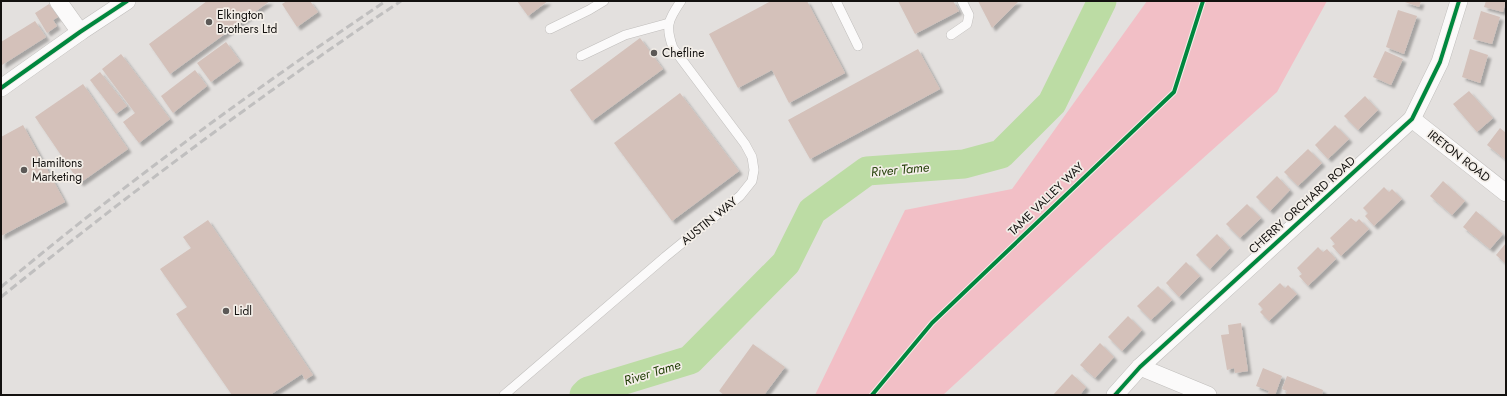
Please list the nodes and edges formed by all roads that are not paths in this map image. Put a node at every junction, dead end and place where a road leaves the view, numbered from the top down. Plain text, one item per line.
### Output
1 (58, 1) edge
2 (127, 1) edge
3 (604, 1) edge
4 (681, 1) edge
5 (836, 1) edge
6 (962, 1) edge
7 (1459, 1) edge
8 (668, 23) junction
9 (550, 29) dead end
10 (80, 32) junction
11 (951, 35) dead end
12 (858, 46) dead end
13 (581, 56) dead end
14 (1, 88) edge
15 (1412, 119) junction
16 (1506, 193) edge
17 (1140, 367) junction
18 (504, 395) edge
19 (1115, 395) edge
20 (1208, 395) edge

1 - 10 street
2 - 10 street
3 - 9 lane
4 - 8 lane
5 - 12 lane
6 - 11 lane
7 - 15 street, CHERRY ORCHARD ROAD
8 - 13 lane
8 - 18 lane, AUSTIN WAY
10 - 14 street
15 - 16 street, IRETON ROAD
15 - 17 street, CHERRY ORCHARD ROAD
17 - 19 street, CHERRY ORCHARD ROAD
17 - 20 street

